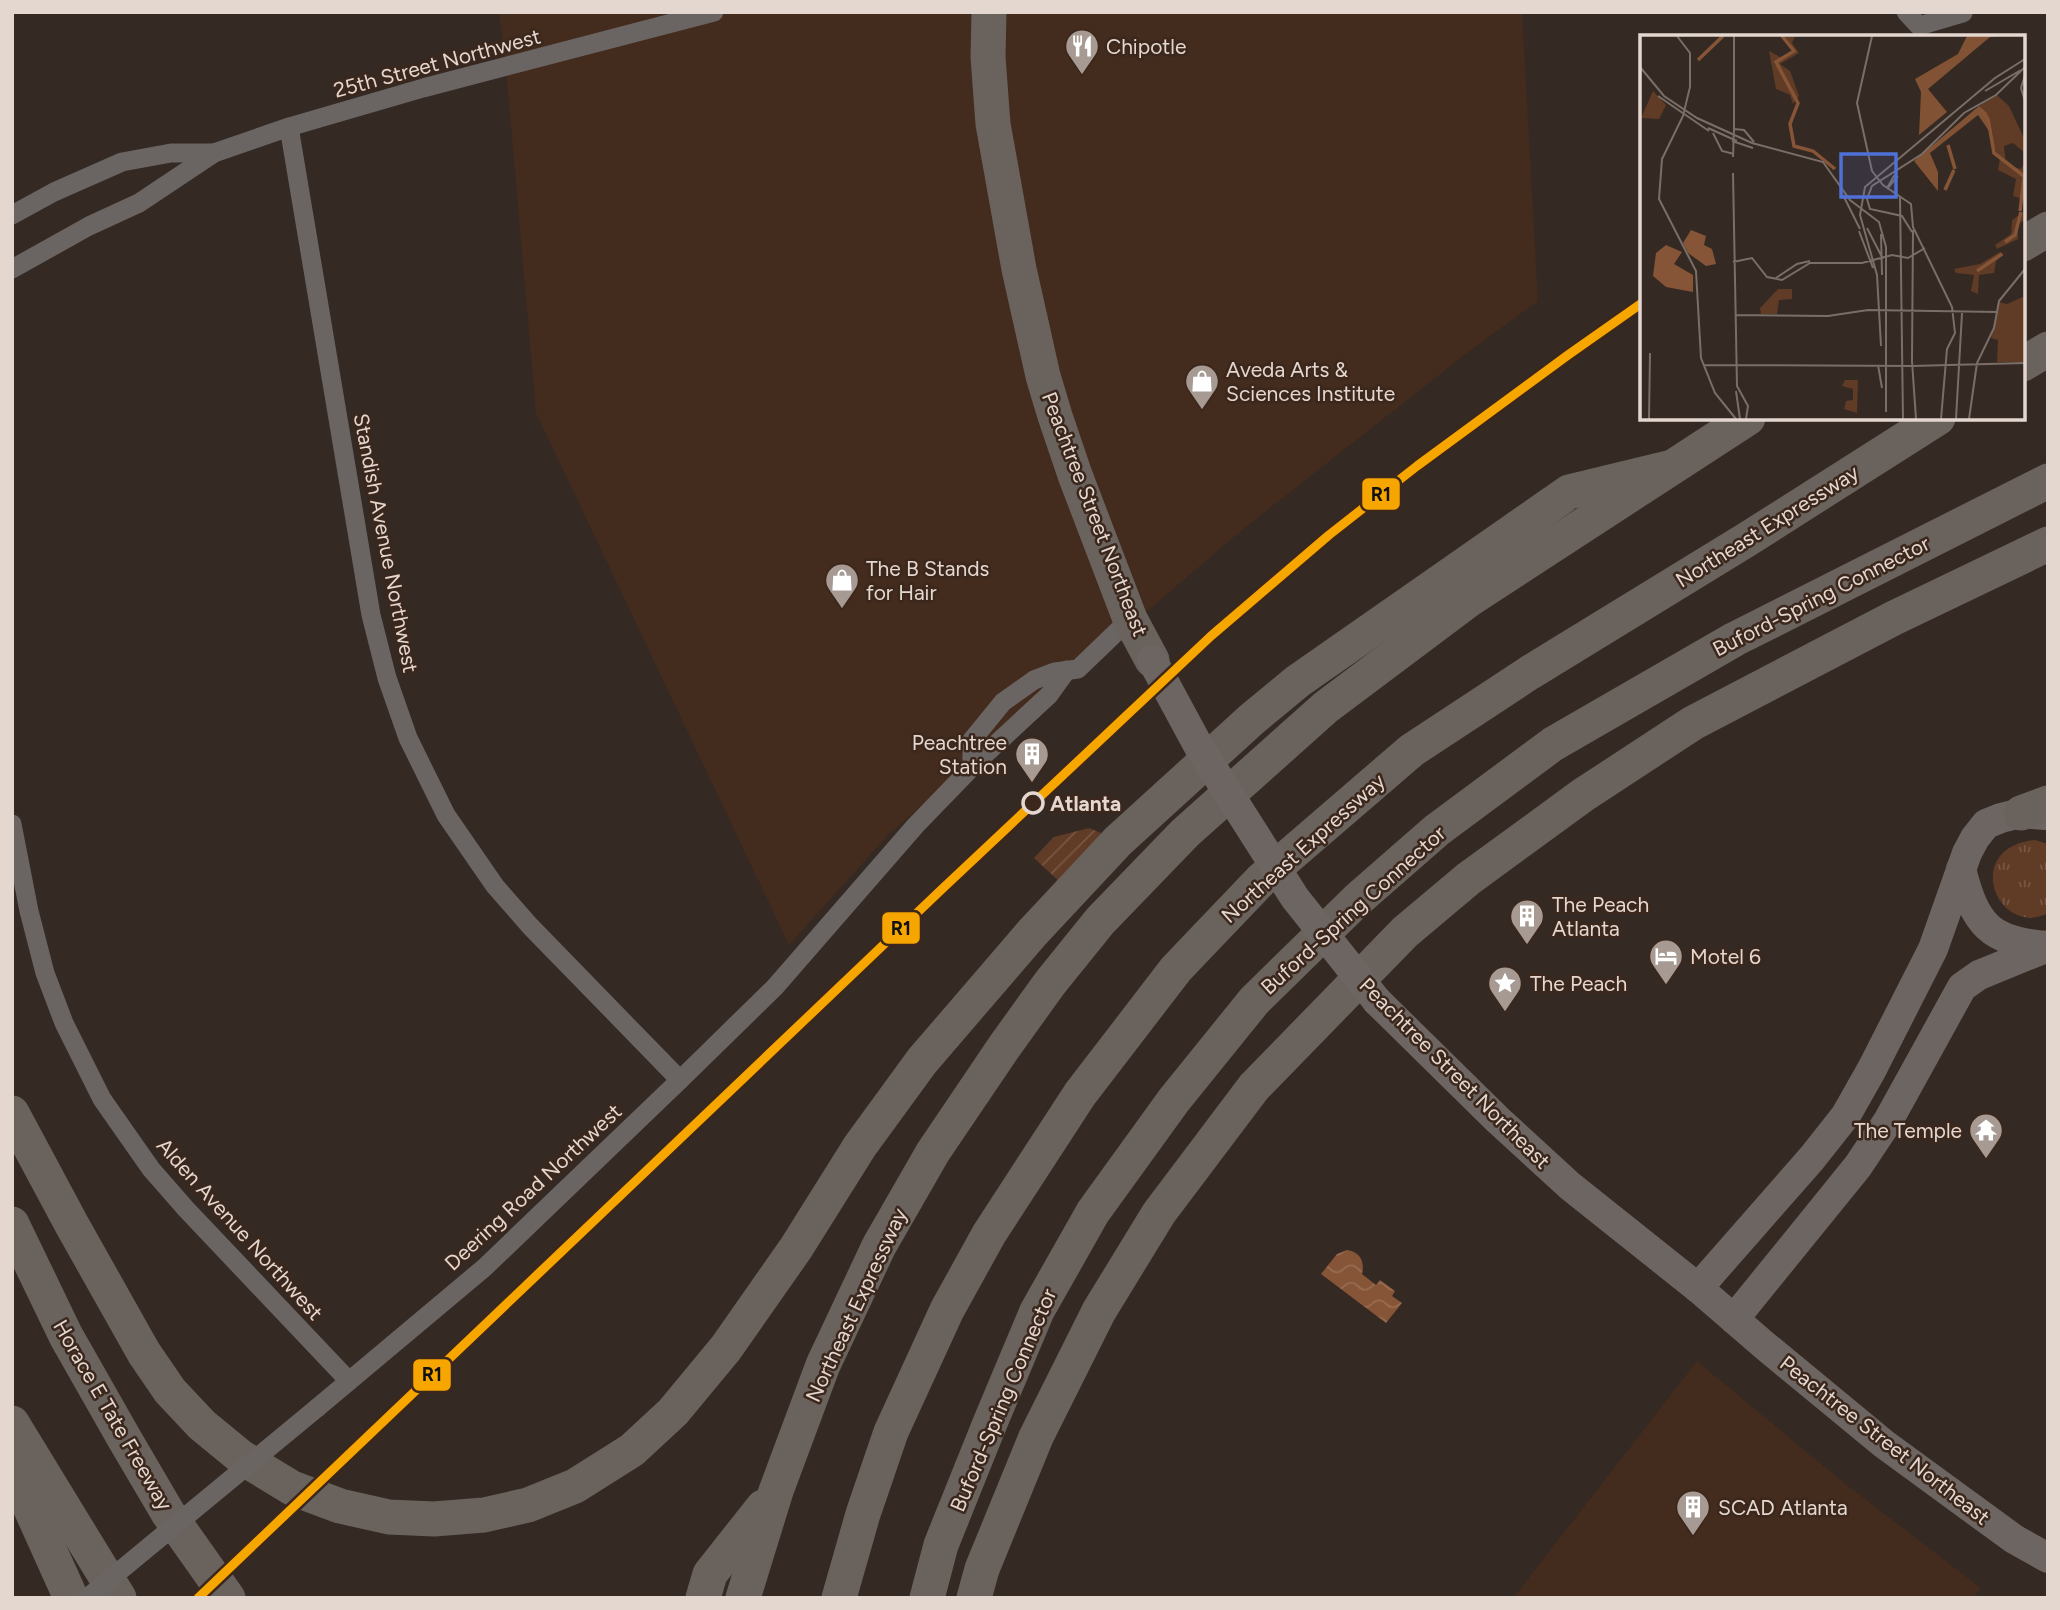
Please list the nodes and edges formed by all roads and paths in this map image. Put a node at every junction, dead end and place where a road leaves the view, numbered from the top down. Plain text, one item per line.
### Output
1 (714, 12) edge
2 (989, 12) edge
3 (1906, 12) edge
4 (1963, 12) edge
5 (289, 127) junction
6 (214, 153) junction
7 (12, 215) edge
8 (2048, 229) edge
9 (2025, 243) edge
10 (12, 268) edge
11 (2048, 349) edge
12 (2025, 363) edge
13 (1745, 420) edge
14 (1935, 420) edge
15 (1668, 468) junction
16 (2048, 481) edge
17 (2048, 544) edge
18 (1130, 619) junction
19 (1152, 660) joint
20 (2039, 811) edge
21 (12, 824) edge
22 (1961, 869) junction
23 (2048, 946) edge
24 (680, 1080) junction
25 (12, 1113) edge
26 (12, 1224) edge
27 (1698, 1288) junction
28 (1734, 1319) junction
29 (349, 1381) junction
30 (12, 1423) edge
31 (12, 1467) edge
32 (776, 1490) junction
33 (2048, 1558) edge
34 (71, 1598) edge
35 (87, 1598) edge
36 (119, 1598) edge
37 (228, 1598) edge
38 (703, 1598) edge
39 (743, 1598) edge
40 (839, 1598) edge
41 (927, 1598) edge
42 (974, 1598) edge

1 - 5 street, 25th Street Northwest
2 - 18 highway, Peachtree Street Northeast
3 - 4 street
5 - 6 street, 25th Street Northwest
5 - 24 street, Standish Avenue Northwest
6 - 7 street, 25th Street Northwest
6 - 10 street, 25th Street Northwest
8 - 9 highway
11 - 12 highway
13 - 15 highway, Northeast Expressway
14 - 40 highway, Northeast Expressway
15 - 25 highway
15 - 32 highway, Northeast Expressway
16 - 41 highway, Buford-Spring Connector
17 - 42 highway
18 - 19 highway, Peachtree Street Northeast
18 - 24 street, Deering Road Northwest
19 - 27 main road, Peachtree Street Northeast, bridge
20 - 22 main road
21 - 29 street, Alden Avenue Northwest
22 - 23 main road
22 - 27 main road
23 - 28 main road
24 - 29 street, Deering Road Northwest
26 - 37 highway, Horace E Tate Freeway
27 - 28 main road, Peachtree Street Northeast
28 - 33 main road, Peachtree Street Northeast
29 - 35 street, Deering Road Northwest, bridge
30 - 36 highway
31 - 34 highway
32 - 38 highway
32 - 39 highway, Northeast Expressway

